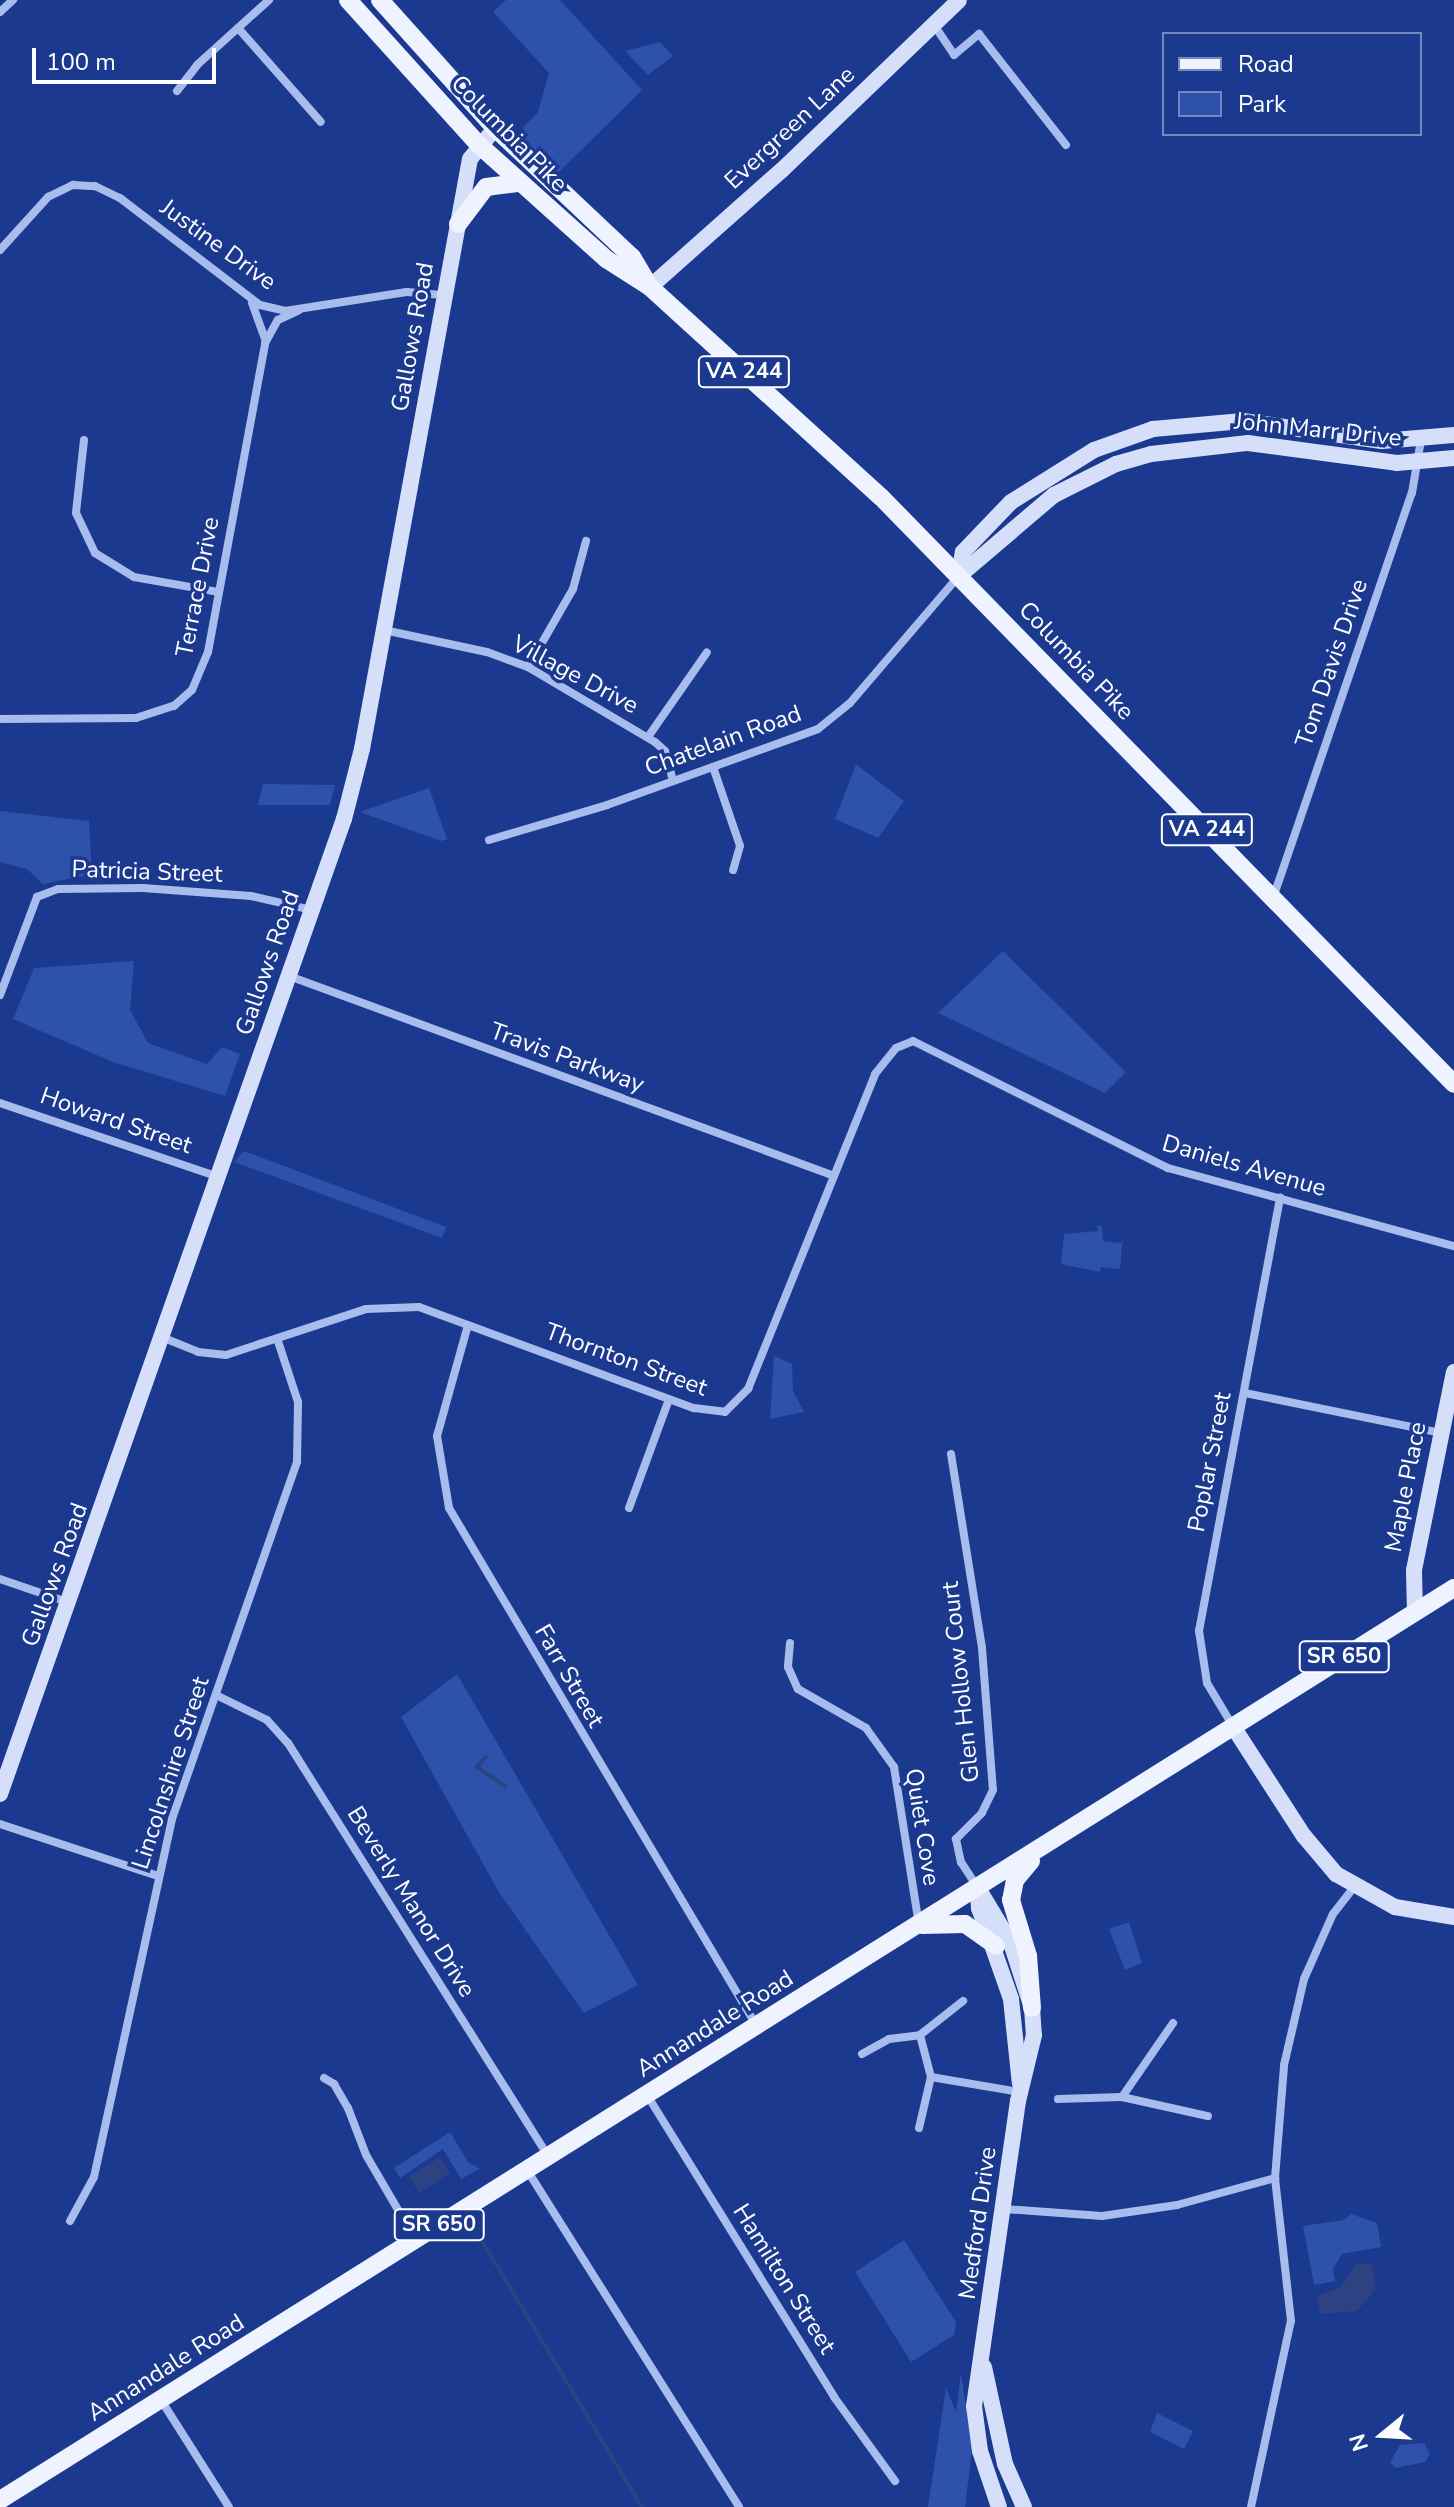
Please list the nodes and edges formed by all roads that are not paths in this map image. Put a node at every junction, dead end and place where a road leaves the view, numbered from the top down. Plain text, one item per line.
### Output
1 (13, 0) edge
2 (269, 0) edge
3 (348, 0) edge
4 (380, 0) edge
5 (959, 0) edge
6 (0, 12) edge
7 (934, 25) junction
8 (238, 28) junction
9 (177, 91) dead end
10 (321, 122) dead end
11 (495, 128) junction
12 (478, 144) junction
13 (1066, 145) dead end
14 (520, 183) junction
15 (458, 224) junction
16 (0, 250) edge
17 (650, 287) junction
18 (445, 295) junction
19 (248, 298) junction
20 (299, 310) junction
21 (265, 343) junction
22 (1454, 435) edge
23 (84, 440) dead end
24 (1421, 440) junction
25 (1454, 458) edge
26 (1419, 463) junction
27 (586, 541) dead end
28 (959, 576) junction
29 (218, 592) junction
30 (384, 630) junction
31 (707, 652) dead end
32 (528, 667) junction
33 (0, 719) edge
34 (648, 737) junction
35 (713, 767) junction
36 (673, 780) junction
37 (489, 840) dead end
38 (733, 870) dead end
39 (1273, 898) junction
40 (312, 910) junction
41 (289, 976) junction
42 (0, 995) edge
43 (903, 1043) joint
44 (1454, 1084) edge
45 (0, 1103) edge
46 (832, 1175) junction
47 (219, 1177) junction
48 (1280, 1197) junction
49 (1454, 1246) edge
50 (468, 1325) junction
51 (164, 1338) junction
52 (278, 1341) junction
53 (1454, 1372) edge
54 (1245, 1393) junction
55 (669, 1399) junction
56 (1442, 1433) junction
57 (951, 1454) dead end
58 (629, 1508) dead end
59 (0, 1579) edge
60 (1454, 1588) edge
61 (71, 1604) junction
62 (1415, 1612) junction
63 (790, 1643) dead end
64 (216, 1695) junction
65 (1234, 1728) junction
66 (0, 1794) edge
67 (0, 1824) edge
68 (1047, 1843) junction
69 (158, 1876) junction
70 (978, 1888) junction
71 (1353, 1888) junction
72 (1454, 1917) edge
73 (919, 1926) junction
74 (996, 1946) junction
75 (963, 2001) dead end
76 (1032, 2008) junction
77 (1173, 2023) dead end
78 (757, 2025) junction
79 (920, 2035) junction
80 (862, 2054) dead end
81 (931, 2077) junction
82 (324, 2078) dead end
83 (1020, 2092) junction
84 (646, 2095) junction
85 (1122, 2097) junction
86 (1058, 2099) dead end
87 (1208, 2116) dead end
88 (919, 2128) dead end
89 (548, 2156) junction
90 (527, 2170) junction
91 (1275, 2178) junction
92 (1004, 2209) junction
93 (70, 2221) dead end
94 (415, 2240) junction
95 (983, 2362) junction
96 (160, 2400) junction
97 (895, 2481) dead end
98 (0, 2500) edge
99 (229, 2507) edge
100 (739, 2507) edge
101 (999, 2507) edge
102 (1024, 2507) edge
103 (1251, 2507) edge

1 - 6 street
2 - 8 street
3 - 12 main road, Columbia Pike / VA 244
4 - 11 main road, Columbia Pike / VA 244
5 - 7 street, Evergreen Lane
7 - 13 street
7 - 17 street, Evergreen Lane
8 - 9 street
8 - 10 street
11 - 12 street, Gallows Road
11 - 17 main road, Columbia Pike / VA 244
12 - 14 main road, Columbia Pike / VA 244
12 - 15 street, Gallows Road
14 - 15 main road
14 - 17 main road, Columbia Pike / VA 244
15 - 18 street, Gallows Road
16 - 19 street, Justine Drive
17 - 28 main road, Columbia Pike / VA 244
18 - 20 street, Justine Drive
18 - 30 street, Gallows Road
19 - 20 street, Justine Drive
19 - 21 street
20 - 21 street
21 - 29 street, Terrace Drive
22 - 24 street, John Marr Drive
23 - 29 street
24 - 26 street, Tom Davis Drive
24 - 28 street, John Marr Drive
25 - 26 street, John Marr Drive
26 - 28 street, John Marr Drive
26 - 39 street, Tom Davis Drive
27 - 32 street
28 - 35 street, Chatelain Road
28 - 39 main road, Columbia Pike / VA 244
29 - 33 street, Terrace Drive
30 - 32 street, Village Drive
30 - 40 street, Gallows Road
31 - 34 street
32 - 34 street, Village Drive
34 - 36 street, Village Drive
35 - 36 street, Chatelain Road
35 - 38 street
36 - 37 street, Chatelain Road
39 - 44 main road, Columbia Pike / VA 244
40 - 41 street, Gallows Road
40 - 42 street, Patricia Street
41 - 46 street, Travis Parkway
41 - 47 street, Gallows Road
43 - 46 street, Thornton Street
43 - 48 street, Daniels Avenue
45 - 47 street, Howard Street
46 - 55 street, Thornton Street
47 - 51 street, Gallows Road
48 - 49 street, Daniels Avenue
48 - 54 street, Poplar Street
50 - 52 street, Thornton Street
50 - 55 street, Thornton Street
50 - 78 street, Farr Street
51 - 52 street, Thornton Street
51 - 61 street, Gallows Road
52 - 64 street, Lincolnshire Street
53 - 56 street, Maple Place
54 - 56 street
54 - 65 street, Poplar Street
55 - 58 street
56 - 62 street, Maple Place
57 - 70 street, Glen Hollow Court
59 - 61 street
60 - 62 main road, Annandale Road / SR 650
61 - 66 street, Gallows Road
62 - 65 main road, Annandale Road / SR 650
63 - 73 street, Quiet Cove
64 - 69 street, Lincolnshire Street
64 - 89 street, Beverly Manor Drive
65 - 68 main road, Annandale Road / SR 650
65 - 71 street
67 - 69 street
68 - 70 main road, Annandale Road / SR 650
68 - 76 main road
69 - 93 street, Lincolnshire Street
70 - 73 main road, Annandale Road / SR 650
70 - 74 street, Medford Drive
70 - 76 street, Medford Drive
71 - 72 street
71 - 91 street
73 - 74 main road
73 - 78 main road, Annandale Road / SR 650
74 - 83 street, Medford Drive
75 - 79 street
76 - 83 street, Medford Drive
77 - 85 street
78 - 84 main road, Annandale Road / SR 650
79 - 80 street
79 - 81 street
81 - 83 street
81 - 88 street
82 - 94 street
83 - 92 street, Medford Drive
84 - 89 main road, Annandale Road / SR 650
84 - 97 street, Hamilton Street
85 - 86 street
85 - 87 street
89 - 90 main road, Annandale Road / SR 650
90 - 94 main road, Annandale Road / SR 650
90 - 100 street
91 - 92 street
91 - 103 street
92 - 95 street, Medford Drive
94 - 96 main road, Annandale Road / SR 650
95 - 101 street, Medford Drive
95 - 102 street, Medford Drive
96 - 98 main road, Annandale Road / SR 650
96 - 99 street

